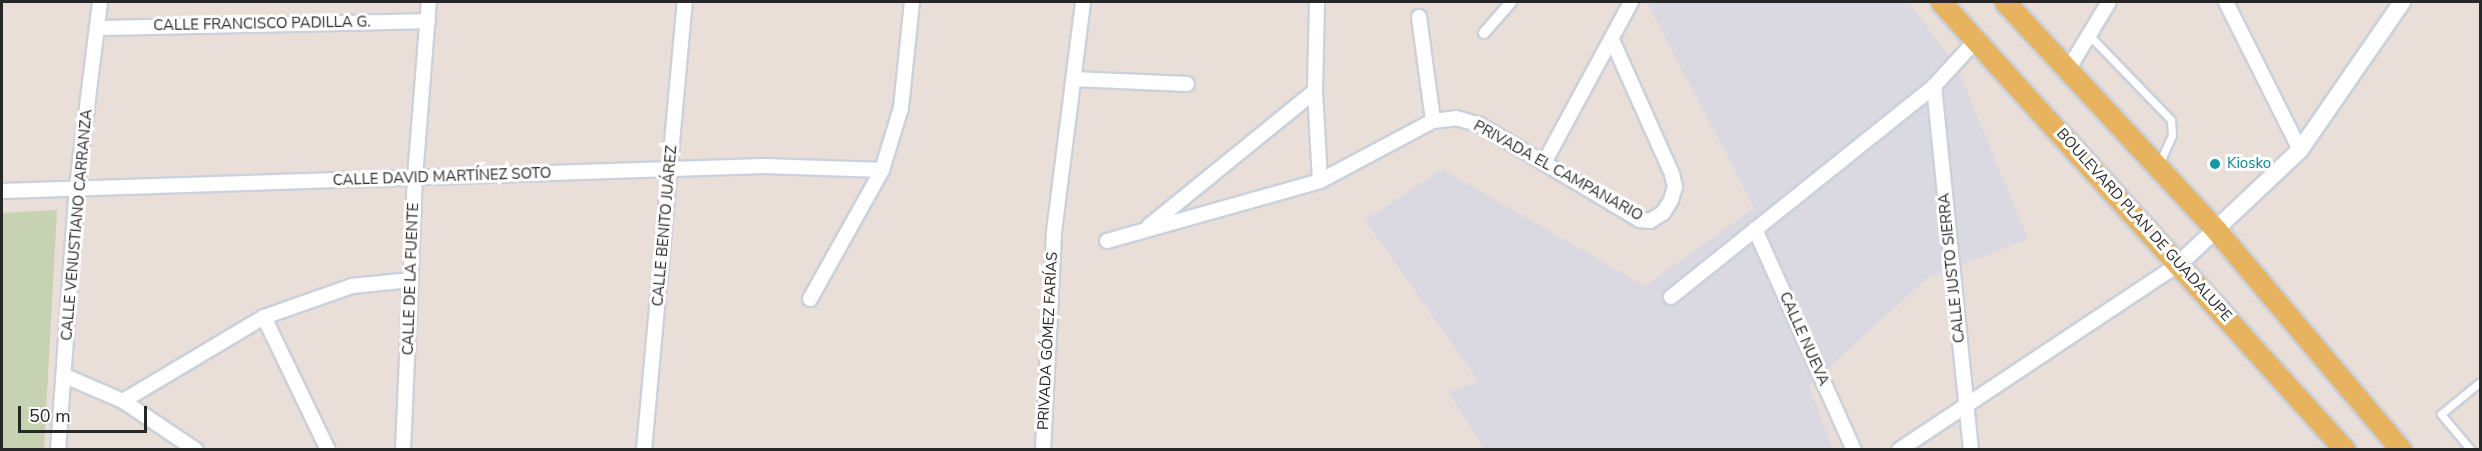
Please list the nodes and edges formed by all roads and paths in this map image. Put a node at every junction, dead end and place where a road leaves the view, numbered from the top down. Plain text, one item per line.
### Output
1 (100, 2) edge
2 (429, 2) edge
3 (685, 2) edge
4 (912, 2) edge
5 (1083, 2) edge
6 (1317, 2) edge
7 (1511, 2) edge
8 (1631, 2) edge
9 (1941, 2) edge
10 (2005, 2) edge
11 (2109, 2) edge
12 (2402, 2) edge
13 (2231, 5) edge
14 (1419, 17) dead end
15 (428, 21) junction
16 (97, 28) junction
17 (1484, 33) dead end
18 (2089, 35) junction
19 (1977, 39) junction
20 (1611, 40) junction
21 (2069, 68) junction
22 (1074, 79) junction
23 (1187, 84) dead end
24 (1934, 86) junction
25 (1315, 92) junction
26 (1433, 120) junction
27 (2300, 150) junction
28 (1544, 163) junction
29 (2158, 166) junction
30 (670, 170) junction
31 (882, 170) junction
32 (415, 178) junction
33 (1320, 181) junction
34 (77, 187) junction
35 (2, 191) edge
36 (1755, 229) junction
37 (2216, 230) junction
38 (1144, 231) junction
39 (1107, 242) dead end
40 (2179, 264) junction
41 (411, 280) junction
42 (1671, 297) dead end
43 (810, 299) dead end
44 (264, 317) junction
45 (65, 376) junction
46 (2481, 382) edge
47 (123, 401) junction
48 (1966, 407) junction
49 (58, 450) edge
50 (196, 450) edge
51 (328, 450) edge
52 (403, 450) edge
53 (644, 450) edge
54 (1042, 450) edge
55 (1854, 450) edge
56 (1899, 450) edge
57 (1971, 450) edge
58 (2345, 450) edge
59 (2401, 450) edge
60 (2471, 450) edge

1 - 16 street, CALLE VENUSTIANO CARRANZA
2 - 15 street, CALLE DE LA FUENTE
3 - 30 street, CALLE BENITO JUÁREZ
4 - 31 street
5 - 22 street, PRIVADA GÓMEZ FARÍAS
6 - 25 street
7 - 17 street
8 - 20 street
9 - 19 main road, BOULEVARD PLAN DE GUADALUPE
10 - 21 main road
11 - 18 street
12 - 27 street
13 - 27 street
14 - 26 street
15 - 16 street, CALLE FRANCISCO PADILLA G.
15 - 32 street, CALLE DE LA FUENTE
16 - 34 street, CALLE VENUSTIANO CARRANZA
18 - 21 street
18 - 29 lane
19 - 24 street
19 - 40 main road, BOULEVARD PLAN DE GUADALUPE
20 - 28 street
20 - 28 street, PRIVADA EL CAMPANARIO
21 - 29 main road
22 - 23 street
22 - 54 street, PRIVADA GÓMEZ FARÍAS
24 - 36 street
24 - 48 street, CALLE JUSTO SIERRA
25 - 33 street
25 - 38 street
26 - 28 street, PRIVADA EL CAMPANARIO
26 - 33 street, PRIVADA EL CAMPANARIO
27 - 37 street
29 - 37 main road
30 - 31 street, CALLE DAVID MARTÍNEZ SOTO
30 - 32 street, CALLE DAVID MARTÍNEZ SOTO
30 - 53 street, CALLE BENITO JUÁREZ
31 - 43 street
32 - 34 street, CALLE DAVID MARTÍNEZ SOTO
32 - 41 street, CALLE DE LA FUENTE
33 - 38 street, PRIVADA EL CAMPANARIO
34 - 35 street, CALLE DAVID MARTÍNEZ SOTO
34 - 45 street, CALLE VENUSTIANO CARRANZA
36 - 42 street
36 - 55 street, CALLE NUEVA
37 - 40 street
37 - 59 main road
38 - 39 street, PRIVADA EL CAMPANARIO
40 - 48 street
40 - 58 main road, BOULEVARD PLAN DE GUADALUPE
41 - 44 street
41 - 52 street, CALLE DE LA FUENTE
44 - 47 street
44 - 51 street
45 - 47 street
45 - 49 street, CALLE VENUSTIANO CARRANZA
46 - 60 lane
47 - 50 street
48 - 56 street
48 - 57 street, CALLE JUSTO SIERRA

